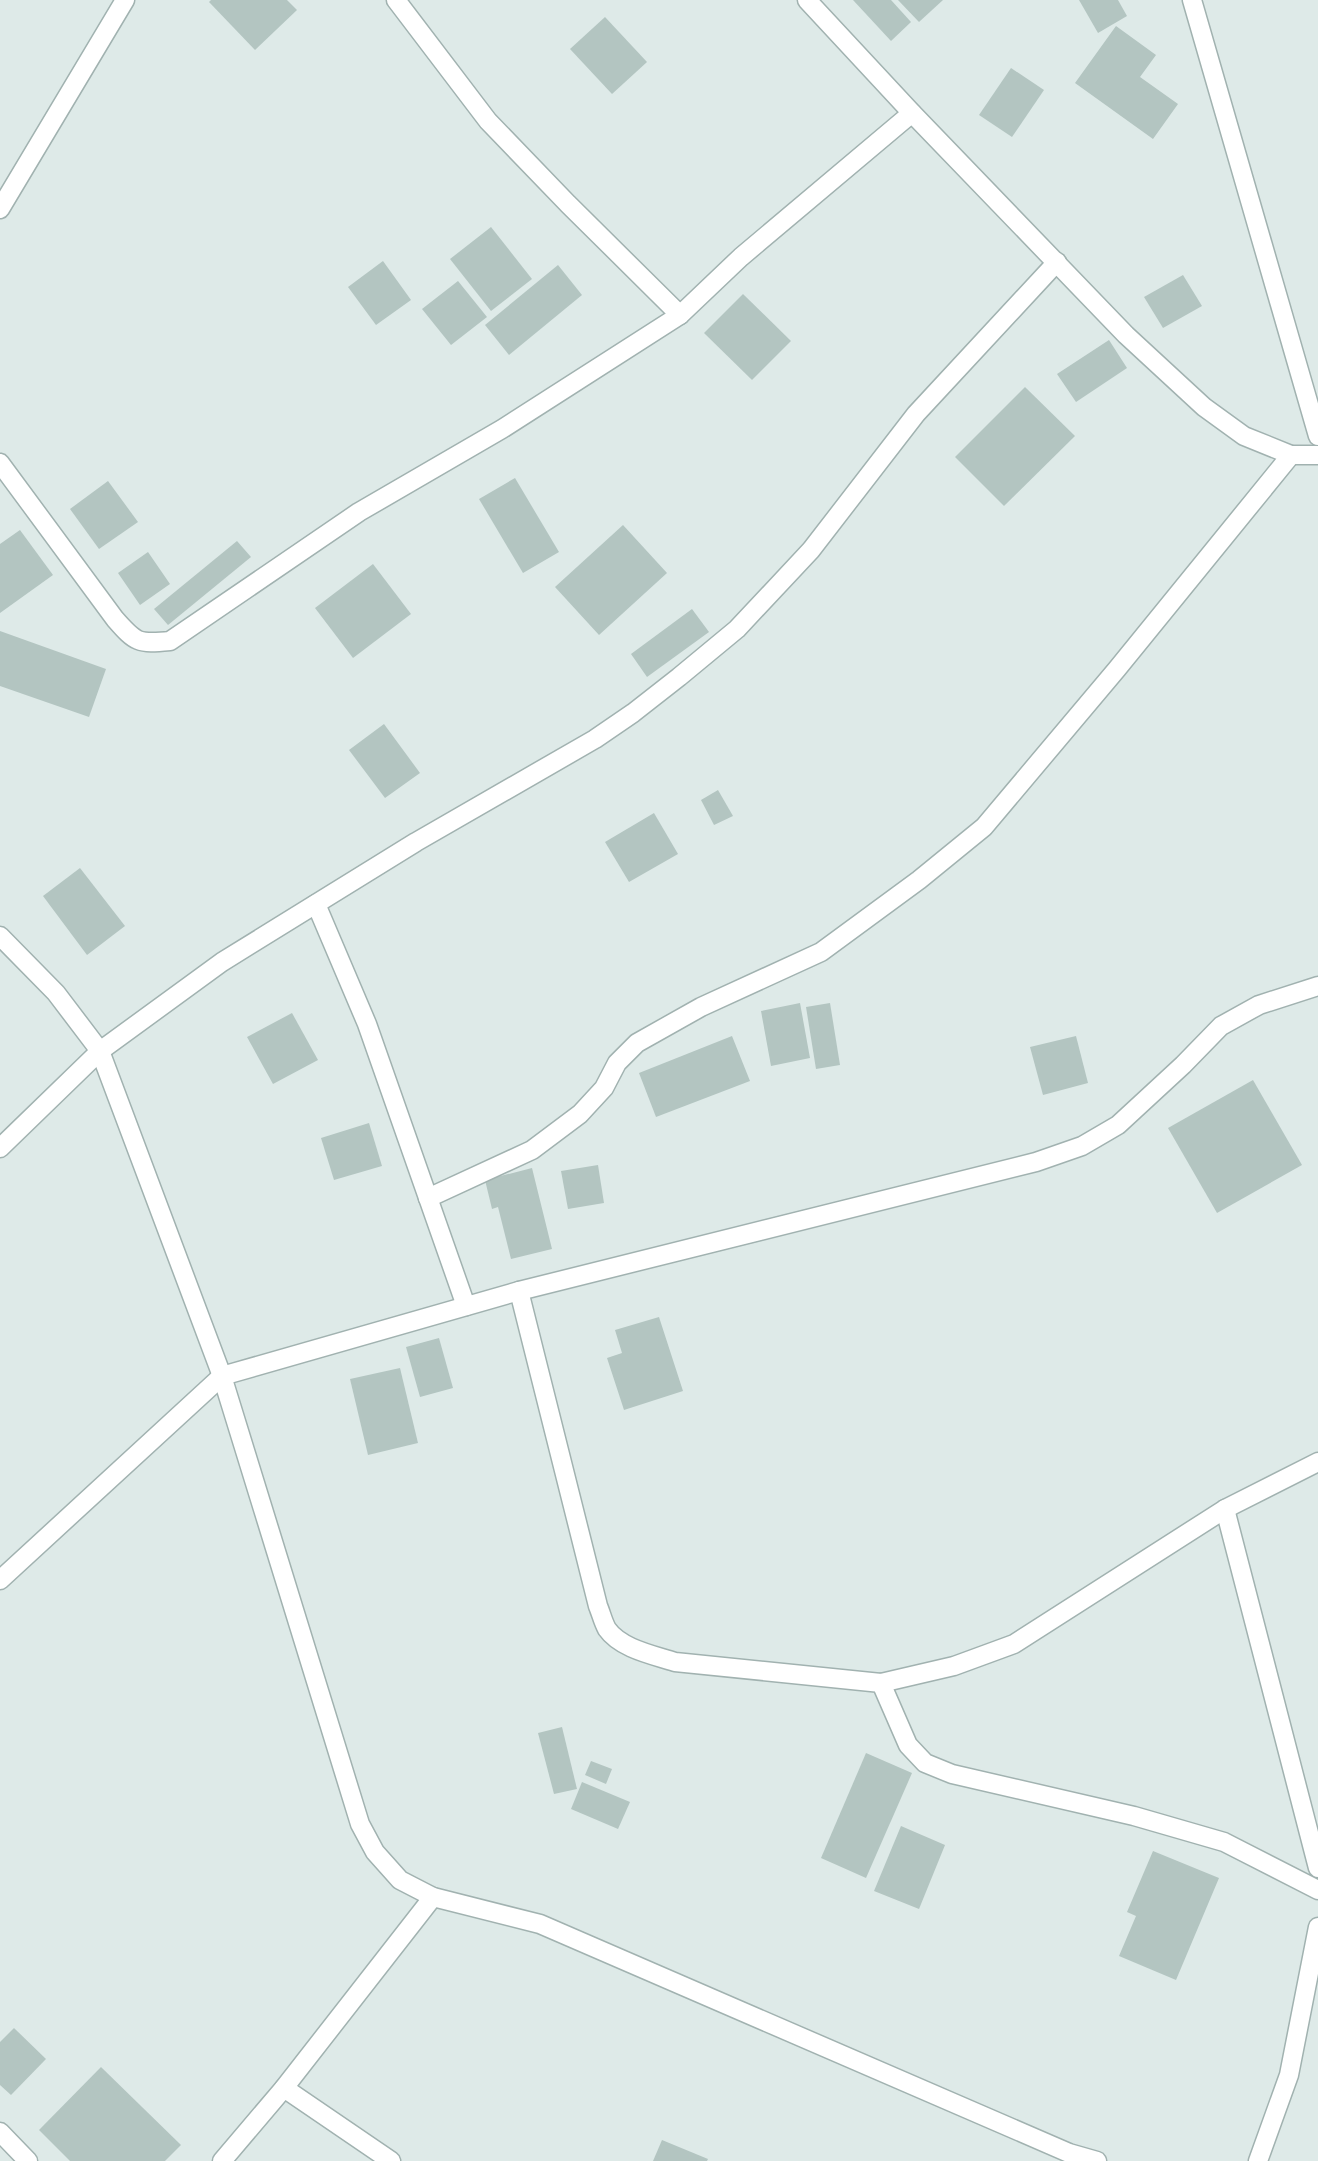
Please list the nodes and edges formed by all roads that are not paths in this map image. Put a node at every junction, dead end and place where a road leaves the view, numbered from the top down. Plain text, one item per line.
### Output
1 (124, 0) edge
2 (396, 0) edge
3 (807, 0) edge
4 (1192, 0) edge
5 (912, 113) junction
6 (0, 209) edge
7 (1057, 262) junction
8 (680, 315) junction
9 (1318, 436) edge
10 (1291, 455) junction
11 (1318, 455) edge
12 (0, 463) edge
13 (316, 904) junction
14 (0, 936) edge
15 (1318, 986) edge
16 (100, 1050) junction
17 (0, 1148) edge
18 (428, 1198) junction
19 (519, 1291) junction
20 (466, 1306) junction
21 (222, 1376) junction
22 (1318, 1462) edge
23 (1225, 1509) junction
24 (0, 1580) edge
25 (881, 1683) junction
26 (1318, 1868) edge
27 (1318, 1890) edge
28 (433, 1897) junction
29 (1318, 1927) edge
30 (284, 2088) junction
31 (0, 2132) edge
32 (1067, 2157) edge
33 (28, 2161) edge
34 (222, 2161) edge
35 (391, 2161) edge
36 (1097, 2161) edge
37 (1258, 2161) edge

1 - 6 street
2 - 8 street
3 - 5 street
4 - 9 street
5 - 7 street
5 - 8 street
7 - 10 street
7 - 13 street
8 - 12 street
10 - 11 street
10 - 18 street
13 - 16 street
13 - 18 street
14 - 16 street
15 - 19 street
16 - 17 street
16 - 21 street
18 - 20 street
19 - 20 street
19 - 25 street
20 - 21 street
21 - 24 street
21 - 28 street
22 - 23 street
23 - 25 street
23 - 26 street
25 - 27 street
28 - 30 street
28 - 32 street
29 - 37 street
30 - 34 street
30 - 35 street
31 - 33 street
32 - 36 street

